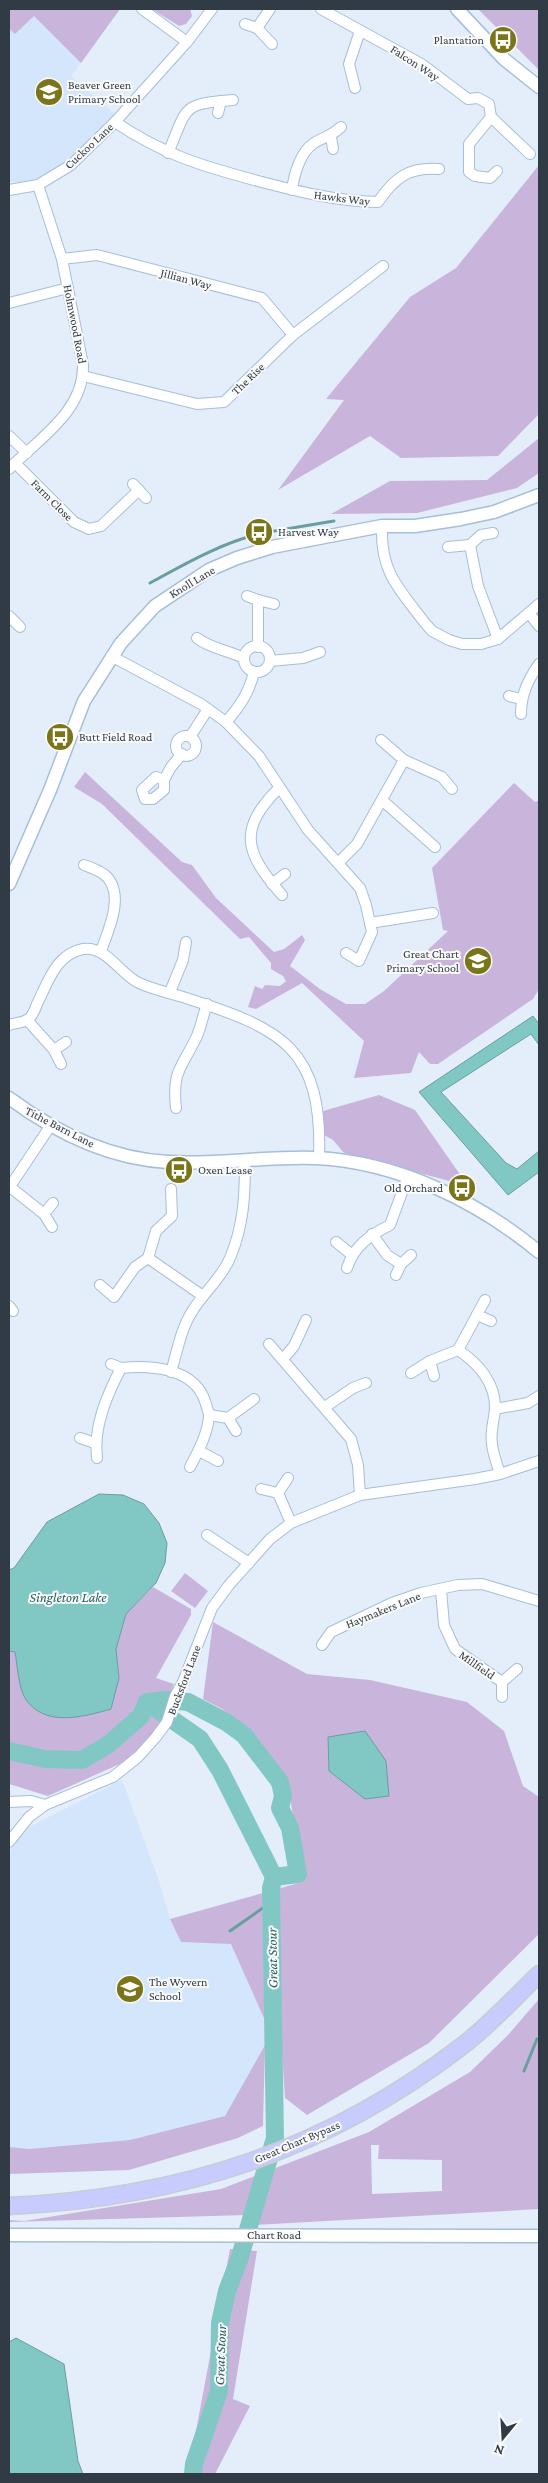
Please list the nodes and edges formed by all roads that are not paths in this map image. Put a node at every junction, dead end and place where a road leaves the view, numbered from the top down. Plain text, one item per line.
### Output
1 (142, 9) edge
2 (212, 9) edge
3 (270, 9) edge
4 (320, 9) edge
5 (457, 9) edge
6 (246, 24) dead end
7 (257, 28) junction
8 (360, 31) junction
9 (187, 42) junction
10 (272, 44) dead end
11 (355, 88) dead end
12 (539, 88) edge
13 (233, 100) dead end
14 (221, 101) junction
15 (218, 113) dead end
16 (491, 117) junction
17 (115, 122) junction
18 (341, 127) dead end
19 (331, 137) junction
20 (333, 149) dead end
21 (168, 153) junction
22 (530, 154) dead end
23 (439, 168) dead end
24 (497, 171) dead end
25 (38, 185) junction
26 (9, 190) edge
27 (292, 190) junction
28 (62, 259) junction
29 (383, 266) dead end
30 (68, 288) junction
31 (9, 303) edge
32 (293, 335) junction
33 (84, 376) junction
34 (9, 436) edge
35 (27, 453) junction
36 (12, 466) edge
37 (539, 495) edge
38 (146, 498) dead end
39 (382, 526) junction
40 (493, 533) dead end
41 (470, 545) junction
42 (448, 547) dead end
43 (247, 596) dead end
44 (258, 600) junction
45 (274, 604) dead end
46 (539, 604) edge
47 (529, 613) junction
48 (9, 618) edge
49 (539, 626) edge
50 (20, 627) dead end
51 (197, 638) dead end
52 (498, 639) junction
53 (258, 647) junction
54 (320, 652) dead end
55 (111, 656) junction
56 (244, 658) junction
57 (270, 661) junction
58 (539, 664) edge
59 (254, 672) junction
60 (509, 696) dead end
61 (521, 698) junction
62 (208, 708) junction
63 (521, 714) dead end
64 (226, 722) junction
65 (381, 740) dead end
66 (404, 760) junction
67 (164, 780) dead end
68 (279, 788) junction
69 (452, 789) dead end
70 (383, 801) junction
71 (435, 847) dead end
72 (339, 862) junction
73 (84, 865) dead end
74 (285, 874) dead end
75 (9, 884) edge
76 (272, 884) junction
77 (282, 895) dead end
78 (434, 913) dead end
79 (370, 923) junction
80 (186, 942) dead end
81 (101, 951) junction
82 (346, 953) dead end
83 (170, 992) junction
84 (207, 1004) junction
85 (27, 1020) junction
86 (9, 1025) edge
87 (66, 1042) dead end
88 (54, 1050) junction
89 (61, 1064) dead end
90 (9, 1098) edge
91 (176, 1108) dead end
92 (50, 1125) junction
93 (319, 1158) junction
94 (245, 1160) junction
95 (408, 1176) junction
96 (9, 1188) edge
97 (171, 1189) dead end
98 (53, 1203) dead end
99 (44, 1214) junction
100 (52, 1227) dead end
101 (372, 1234) junction
102 (336, 1242) dead end
103 (539, 1252) edge
104 (351, 1254) junction
105 (411, 1255) dead end
106 (148, 1258) junction
107 (401, 1264) junction
108 (347, 1268) dead end
109 (396, 1276) dead end
110 (100, 1285) dead end
111 (202, 1296) junction
112 (485, 1300) dead end
113 (477, 1315) junction
114 (306, 1320) dead end
115 (491, 1321) dead end
116 (269, 1344) dead end
117 (458, 1350) junction
118 (283, 1360) junction
119 (430, 1361) junction
120 (111, 1364) dead end
121 (121, 1368) junction
122 (171, 1372) junction
123 (411, 1373) dead end
124 (434, 1376) dead end
125 (366, 1383) dead end
126 (539, 1396) edge
127 (254, 1399) dead end
128 (325, 1407) junction
129 (495, 1409) junction
130 (209, 1416) junction
131 (228, 1418) junction
132 (236, 1430) dead end
133 (80, 1438) dead end
134 (95, 1442) junction
135 (199, 1451) junction
136 (98, 1458) dead end
137 (218, 1461) dead end
138 (539, 1461) edge
139 (190, 1467) dead end
140 (500, 1474) junction
141 (288, 1478) dead end
142 (261, 1489) dead end
143 (278, 1493) junction
144 (360, 1495) junction
145 (291, 1523) junction
146 (207, 1535) dead end
147 (249, 1563) junction
148 (441, 1590) junction
149 (539, 1601) edge
150 (322, 1645) dead end
151 (517, 1669) dead end
152 (502, 1682) junction
153 (502, 1696) dead end
154 (9, 1802) edge
155 (45, 1805) junction
156 (9, 1842) edge
157 (539, 1974) edge
158 (9, 2206) edge
159 (9, 2235) edge
160 (539, 2236) edge

1 - 9 street
2 - 9 street, Cuckoo Lane
3 - 7 street
4 - 8 street, Falcon Way
5 - 12 street
6 - 7 street
7 - 10 street
8 - 11 street
8 - 16 street, Falcon Way
9 - 17 street, Cuckoo Lane
13 - 14 street
14 - 15 street
14 - 21 street
16 - 22 street
16 - 24 street
17 - 21 street, Hawks Way
17 - 25 street, Cuckoo Lane
18 - 19 street
19 - 20 street
19 - 27 street
21 - 27 street, Hawks Way
23 - 27 street, Hawks Way
25 - 26 street, Cuckoo Lane
25 - 28 street, Holmwood Road
28 - 30 street, Holmwood Road
28 - 32 street, Jillian Way
29 - 32 street, The Rise
30 - 31 street
30 - 33 street, Holmwood Road
32 - 33 street, The Rise
33 - 35 street, Holmwood Road
34 - 35 street
35 - 36 street, Holmwood Road
36 - 38 street, Farm Close
37 - 39 street, Knoll Lane
39 - 52 street
39 - 55 street, Knoll Lane
40 - 41 street
41 - 42 street
41 - 52 street
43 - 44 street
44 - 45 street
44 - 53 street
46 - 47 street
47 - 49 street
47 - 52 street
48 - 50 street
51 - 56 street
53 - 56 street
53 - 57 street
54 - 57 street
55 - 62 street
55 - 75 street, Knoll Lane
56 - 59 street
57 - 59 street
58 - 61 street
59 - 64 street
60 - 61 street
61 - 63 street
62 - 64 street
62 - 67 street
64 - 68 street
65 - 66 street
66 - 69 street
66 - 70 street
68 - 72 street
68 - 76 street
70 - 71 street
70 - 72 street
72 - 79 street
73 - 81 street
74 - 76 street
76 - 77 street
78 - 79 street
79 - 82 street
80 - 83 street
81 - 83 street
81 - 85 street
83 - 84 street
84 - 91 street
84 - 93 street
85 - 86 street
85 - 88 street
87 - 88 street
88 - 89 street
90 - 92 street, Tithe Barn Lane
92 - 94 street, Tithe Barn Lane
92 - 96 street
93 - 94 street, Tithe Barn Lane
93 - 95 street, Tithe Barn Lane
94 - 111 street
95 - 101 street
95 - 103 street, Tithe Barn Lane
96 - 99 street
97 - 106 street
98 - 99 street
99 - 100 street
101 - 104 street
101 - 107 street
102 - 104 street
104 - 108 street
105 - 107 street
106 - 110 street
106 - 111 street
107 - 109 street
111 - 122 street
112 - 113 street
113 - 115 street
113 - 117 street
114 - 118 street
116 - 118 street
117 - 119 street
117 - 129 street
118 - 128 street
119 - 123 street
119 - 124 street
120 - 121 street
121 - 122 street
121 - 134 street
122 - 130 street
125 - 128 street
126 - 129 street
127 - 131 street
128 - 144 street
129 - 140 street
130 - 131 street
130 - 135 street
131 - 132 street
133 - 134 street
134 - 136 street
135 - 137 street
135 - 139 street
138 - 140 street, Bucksford Lane
140 - 144 street, Bucksford Lane
141 - 143 street
142 - 143 street
143 - 145 street
144 - 145 street, Bucksford Lane
145 - 147 street, Bucksford Lane
146 - 147 street
147 - 155 street, Bucksford Lane
148 - 149 street, Haymakers Lane
148 - 150 street, Haymakers Lane
148 - 152 street, Millfield
151 - 152 street, Millfield
152 - 153 street, Millfield
154 - 155 street
155 - 156 street, Bucksford Lane
157 - 158 main road, Great Chart Bypass
159 - 160 street, Chart Road

